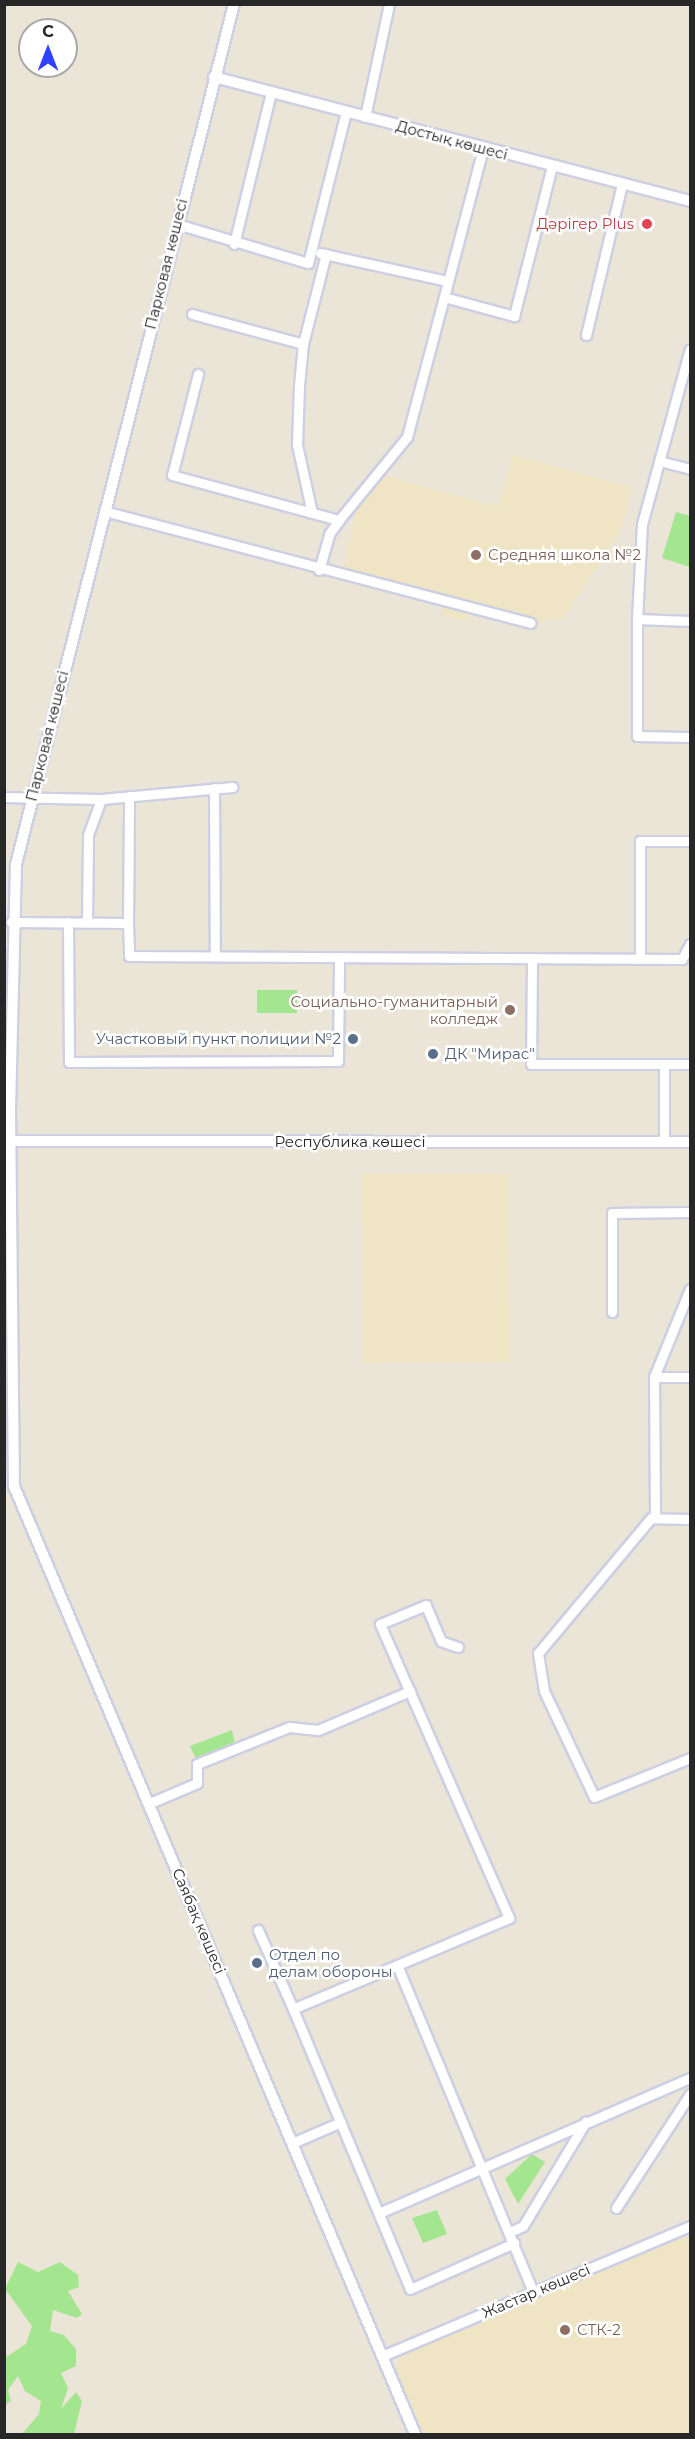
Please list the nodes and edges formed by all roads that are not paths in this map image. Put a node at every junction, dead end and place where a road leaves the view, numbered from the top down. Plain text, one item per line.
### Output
1 (234, 4) edge
2 (389, 4) edge
3 (214, 77) junction
4 (271, 92) junction
5 (346, 112) junction
6 (365, 117) junction
7 (483, 148) junction
8 (552, 166) junction
9 (622, 184) junction
10 (690, 201) edge
11 (177, 224) junction
12 (234, 244) junction
13 (312, 251) junction
14 (326, 254) junction
15 (447, 280) junction
16 (444, 297) junction
17 (192, 314) dead end
18 (586, 335) dead end
19 (303, 344) junction
20 (690, 349) edge
21 (198, 374) dead end
22 (659, 461) junction
23 (690, 468) edge
24 (104, 511) junction
25 (312, 513) junction
26 (339, 520) junction
27 (320, 570) junction
28 (637, 619) junction
29 (690, 621) edge
30 (531, 623) dead end
31 (690, 737) edge
32 (232, 787) dead end
33 (214, 788) junction
34 (129, 796) junction
35 (4, 797) edge
36 (31, 799) junction
37 (101, 799) junction
38 (690, 841) edge
39 (11, 922) junction
40 (68, 922) junction
41 (87, 922) junction
42 (128, 923) junction
43 (690, 944) edge
44 (214, 956) junction
45 (339, 957) junction
46 (532, 958) junction
47 (640, 959) junction
48 (664, 1064) junction
49 (690, 1064) edge
50 (10, 1141) junction
51 (664, 1142) junction
52 (690, 1142) edge
53 (690, 1212) edge
54 (689, 1295) edge
55 (612, 1312) dead end
56 (654, 1377) junction
57 (690, 1377) edge
58 (9, 1488) edge
59 (655, 1518) junction
60 (690, 1519) edge
61 (458, 1647) dead end
62 (410, 1691) junction
63 (690, 1758) edge
64 (150, 1803) junction
65 (258, 1930) dead end
66 (397, 1965) junction
67 (293, 2009) junction
68 (690, 2078) edge
69 (690, 2094) edge
70 (586, 2121) junction
71 (341, 2122) junction
72 (292, 2143) junction
73 (482, 2169) junction
74 (616, 2208) dead end
75 (379, 2213) junction
76 (690, 2226) edge
77 (510, 2232) junction
78 (514, 2243) junction
79 (533, 2292) junction
80 (382, 2356) junction
81 (415, 2434) edge

1 - 3 street, Парковая көшесі
2 - 6 street
3 - 4 street, Достық көшесі
3 - 11 street, Парковая көшесі
4 - 5 street, Достық көшесі
4 - 12 street
5 - 6 street, Достық көшесі
5 - 13 street
6 - 7 street, Достық көшесі
7 - 8 street, Достық көшесі
7 - 15 street
8 - 9 street, Достық көшесі
8 - 16 street
9 - 10 street, Достық көшесі
9 - 18 street
11 - 12 street
11 - 24 street, Парковая көшесі
12 - 13 street
13 - 14 street
14 - 15 street
14 - 19 street
15 - 16 street
16 - 26 street
17 - 19 street
19 - 25 street
20 - 22 street
21 - 25 street
22 - 23 street
22 - 28 street
24 - 27 street
24 - 36 street, Парковая көшесі
25 - 26 street
26 - 27 street
27 - 30 street
28 - 29 street
28 - 31 street
32 - 33 street
33 - 34 street
33 - 44 street
34 - 37 street
34 - 42 street
35 - 36 street
36 - 37 street
36 - 39 street, Парковая көшесі
37 - 41 street
38 - 47 street
39 - 40 street
39 - 50 street, Парковая көшесі
40 - 41 street
40 - 45 street
41 - 42 street
42 - 44 street
43 - 47 street
44 - 45 street
45 - 46 street
46 - 47 street
46 - 48 street
48 - 49 street
48 - 51 street
50 - 51 street, Республика көшесі
50 - 58 street, Парковая көшесі
51 - 52 street, Республика көшесі
53 - 55 street
54 - 56 street
56 - 57 street
56 - 59 street
58 - 64 street, Саябақ көшесі
59 - 60 street
59 - 63 street
61 - 62 street
62 - 64 street
62 - 66 street
64 - 72 street, Саябақ көшесі
65 - 67 street
66 - 67 street
66 - 73 street
67 - 71 street
68 - 70 street
69 - 74 street
70 - 73 street
70 - 77 street
71 - 72 street
71 - 75 street
72 - 80 street, Саябақ көшесі
73 - 75 street
73 - 77 street
75 - 78 street
76 - 79 street, Жастар көшесі
77 - 78 street
78 - 79 street
79 - 80 street, Жастар көшесі
80 - 81 street, Саябақ көшесі

